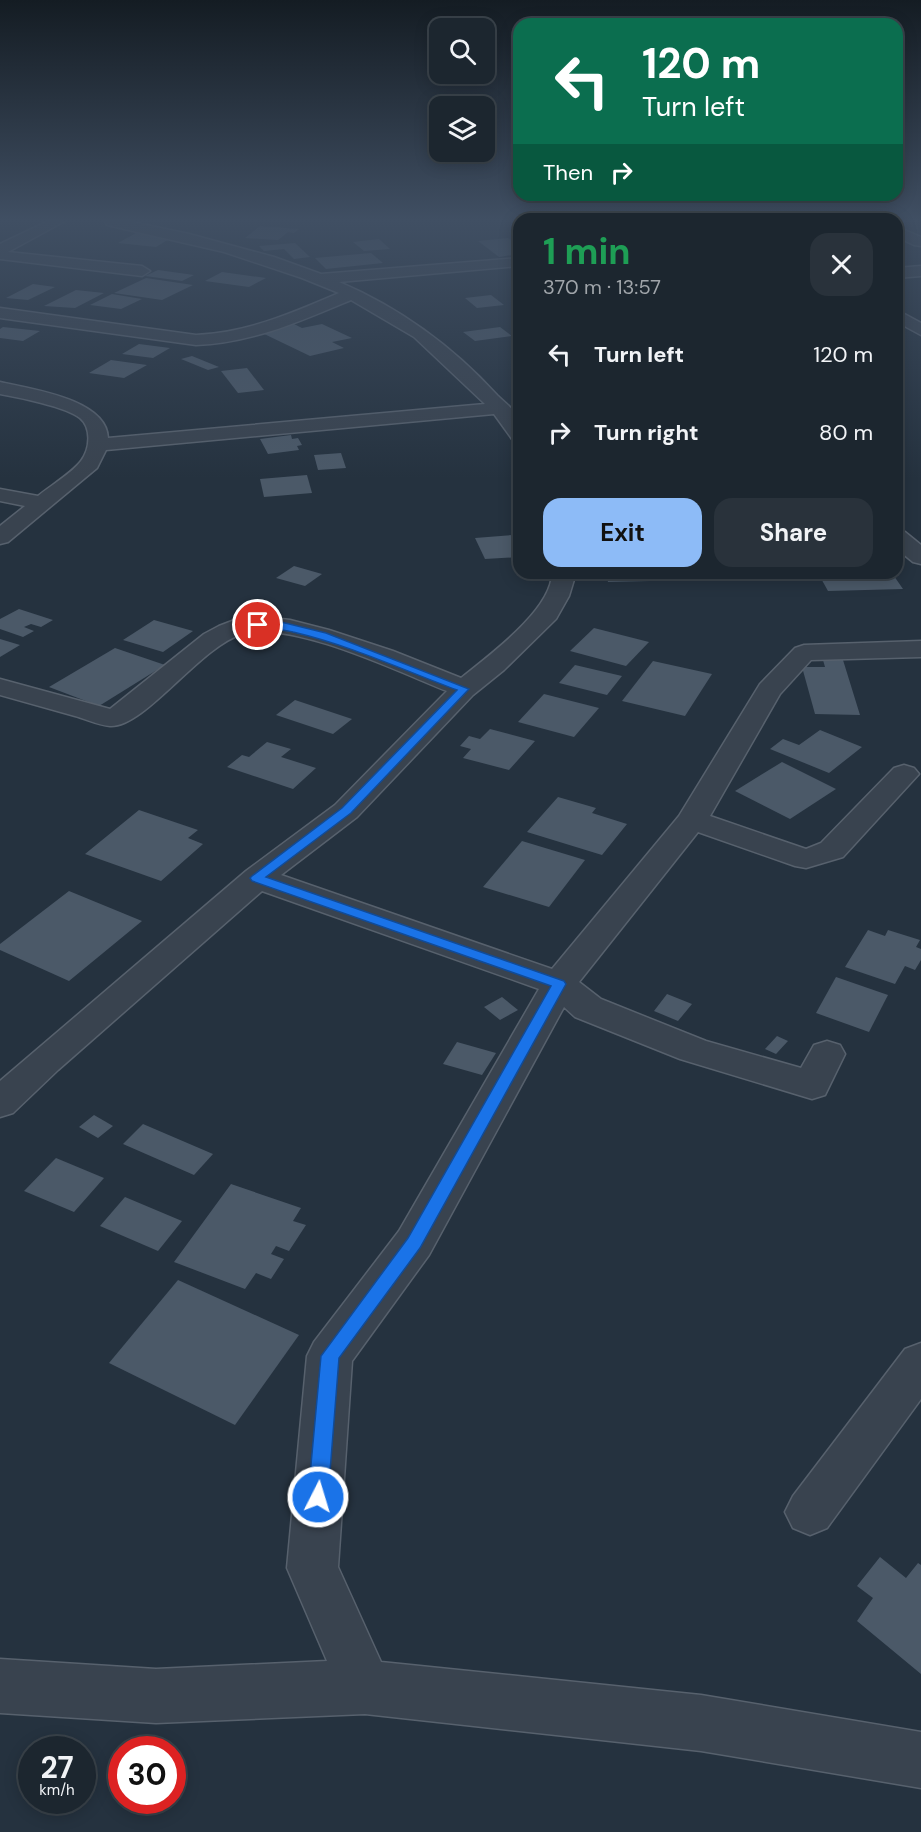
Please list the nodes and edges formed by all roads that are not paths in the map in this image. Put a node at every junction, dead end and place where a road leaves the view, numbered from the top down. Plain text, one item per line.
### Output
1 (319, 307) edge
2 (376, 307) edge
3 (921, 310) edge
4 (0, 313) edge
5 (903, 313) edge
6 (903, 318) edge
7 (921, 330) edge
8 (0, 388) edge
9 (501, 408) junction
10 (513, 426) edge
11 (98, 445) junction
12 (0, 495) edge
13 (42, 503) junction
14 (0, 537) edge
15 (903, 542) edge
16 (921, 557) edge
17 (564, 579) edge
18 (921, 649) edge
19 (0, 687) edge
20 (464, 689) junction
21 (904, 774) dead end
22 (692, 820) junction
23 (257, 878) junction
24 (559, 984) junction
25 (827, 1054) dead end
26 (0, 1104) edge
27 (921, 1363) edge
28 (810, 1512) dead end
29 (0, 1686) edge
30 (365, 1688) junction
31 (921, 1760) edge

1 - 4 street
2 - 9 street
3 - 5 street
6 - 7 street
8 - 11 street
9 - 10 street
9 - 11 street
11 - 13 street
12 - 13 street
13 - 14 street
15 - 16 street
17 - 20 street
18 - 22 street
19 - 20 street
20 - 23 street
21 - 22 street
22 - 24 street
23 - 24 street
23 - 26 street
24 - 25 street
24 - 30 street
27 - 28 street
29 - 30 street
30 - 31 street

